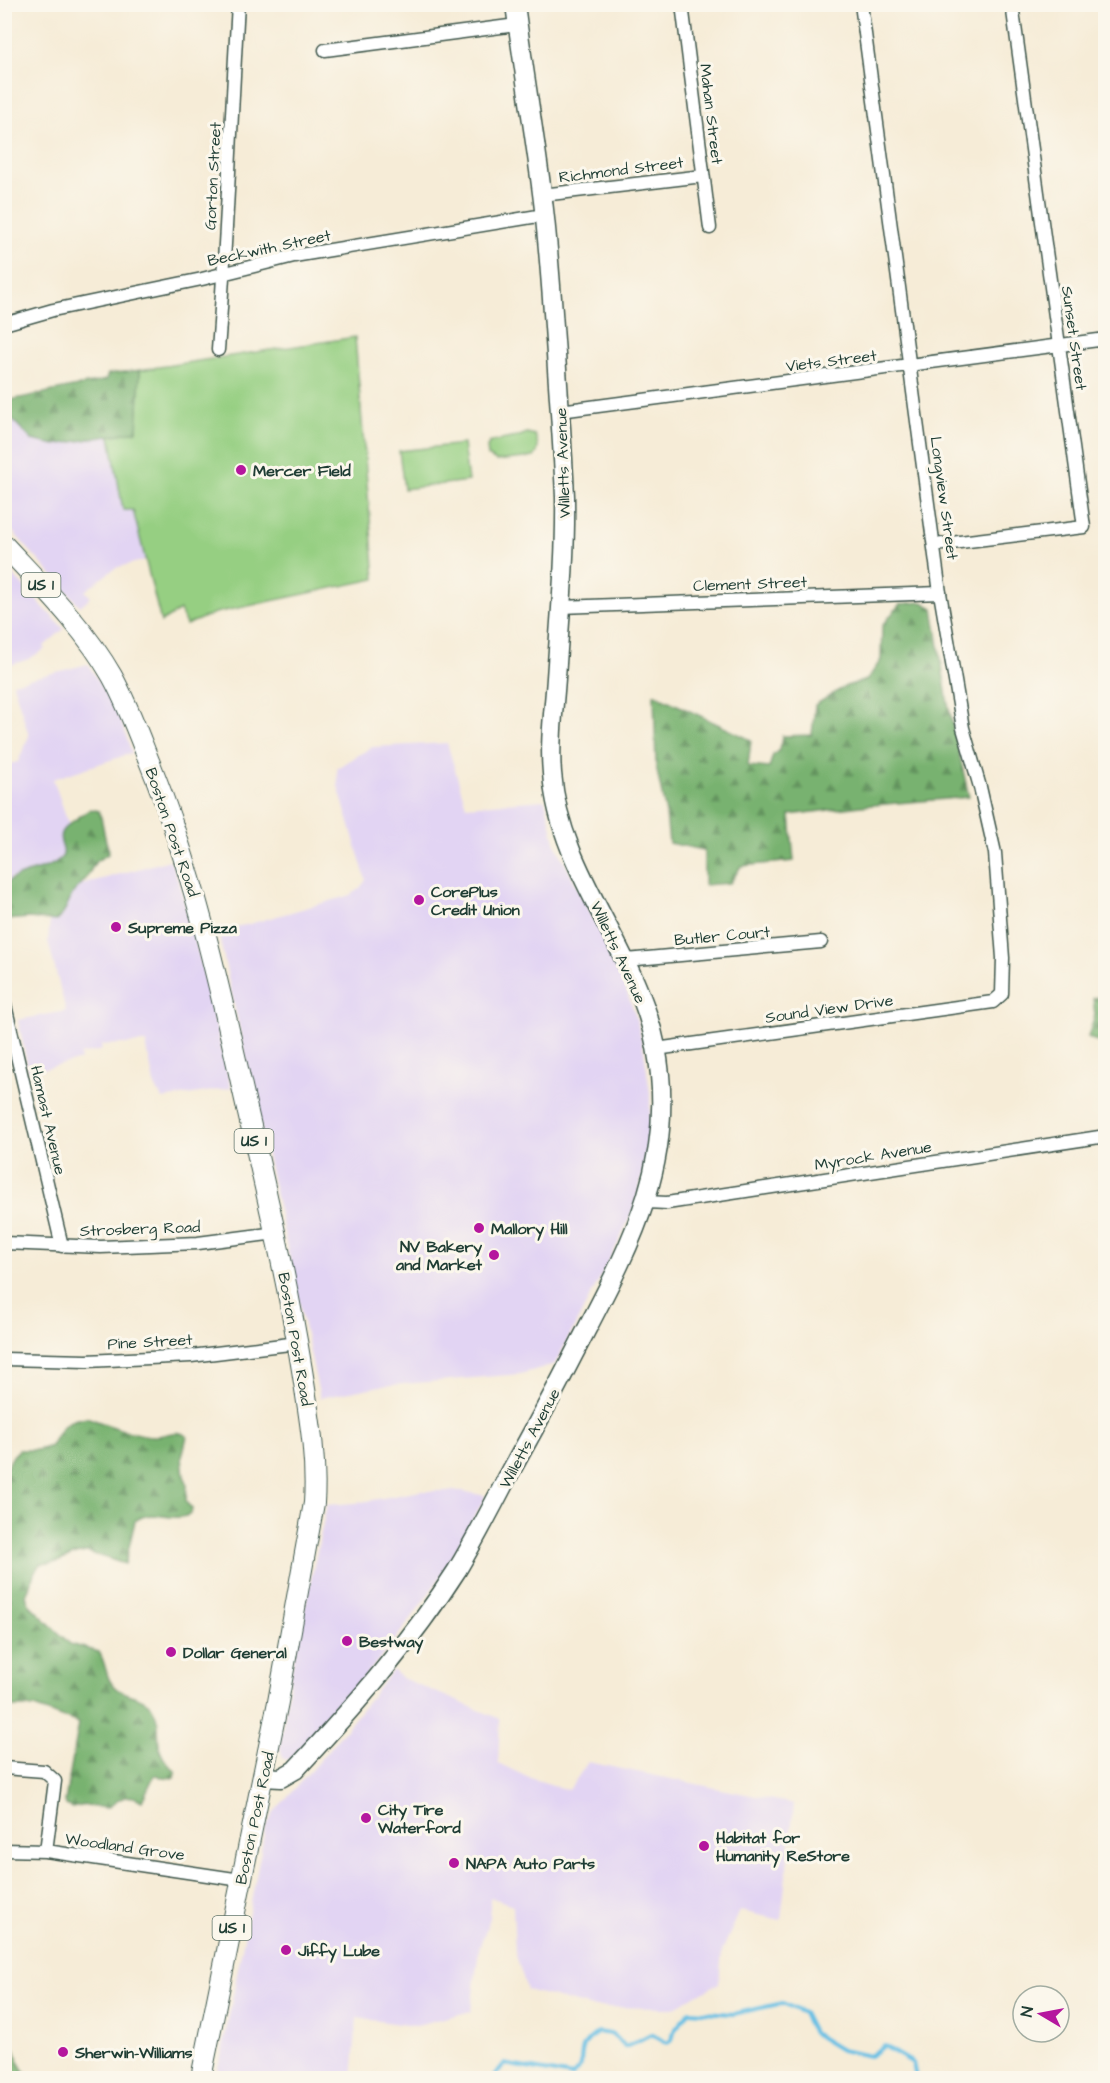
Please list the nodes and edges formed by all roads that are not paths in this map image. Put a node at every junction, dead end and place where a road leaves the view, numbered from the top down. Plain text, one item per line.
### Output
1 (238, 4) edge
2 (515, 4) edge
3 (681, 4) edge
4 (861, 4) edge
5 (1012, 4) edge
6 (517, 25) junction
7 (326, 50) dead end
8 (703, 176) junction
9 (542, 195) junction
10 (544, 216) junction
11 (710, 228) dead end
12 (224, 273) junction
13 (4, 324) edge
14 (1106, 339) edge
15 (1060, 345) junction
16 (218, 350) dead end
17 (910, 366) junction
18 (560, 411) junction
19 (935, 544) junction
20 (4, 545) edge
21 (940, 592) junction
22 (561, 607) junction
23 (821, 942) dead end
24 (626, 960) junction
25 (1002, 994) joint
26 (4, 1001) edge
27 (656, 1049) junction
28 (1106, 1136) edge
29 (646, 1202) junction
30 (276, 1233) junction
31 (4, 1243) edge
32 (62, 1246) junction
33 (298, 1343) junction
34 (4, 1359) edge
35 (4, 1768) edge
36 (263, 1777) junction
37 (4, 1850) edge
38 (46, 1851) junction
39 (241, 1880) junction
40 (201, 2079) edge

1 - 12 street, Gorton Street
2 - 6 street, Willetts Avenue
3 - 8 street, Mahan Street
4 - 17 street, Longview Street
5 - 15 street, Sunset Street
6 - 7 street
6 - 9 street, Willetts Avenue
8 - 9 street, Richmond Street
8 - 11 street, Mahan Street
9 - 10 street, Willetts Avenue
10 - 12 street, Beckwith Street
10 - 18 street, Willetts Avenue
12 - 13 street, Beckwith Street
12 - 16 street, Gorton Street
14 - 15 street, Viets Street
15 - 17 street, Viets Street
15 - 19 street, Sunset Street
17 - 18 street, Viets Street
17 - 19 street, Longview Street
18 - 22 street, Willetts Avenue
19 - 21 street, Longview Street
20 - 30 main road, Boston Post Road / US 1
21 - 22 street, Clement Street
21 - 25 street, Longview Street
22 - 24 street, Willetts Avenue
23 - 24 street, Butler Court
24 - 27 street, Willetts Avenue
25 - 27 street, Sound View Drive
26 - 32 street, Hamast Avenue
27 - 29 street, Willetts Avenue
28 - 29 street, Myrock Avenue
29 - 36 street, Willetts Avenue
30 - 32 street, Strosberg Road
30 - 33 main road, Boston Post Road / US 1
31 - 32 street, Strosberg Road
33 - 34 street, Pine Street
33 - 36 main road, Boston Post Road / US 1
35 - 38 street
36 - 39 main road, Boston Post Road / US 1
37 - 38 street, Woodland Grove
38 - 39 street, Woodland Grove
39 - 40 main road, Boston Post Road / US 1

